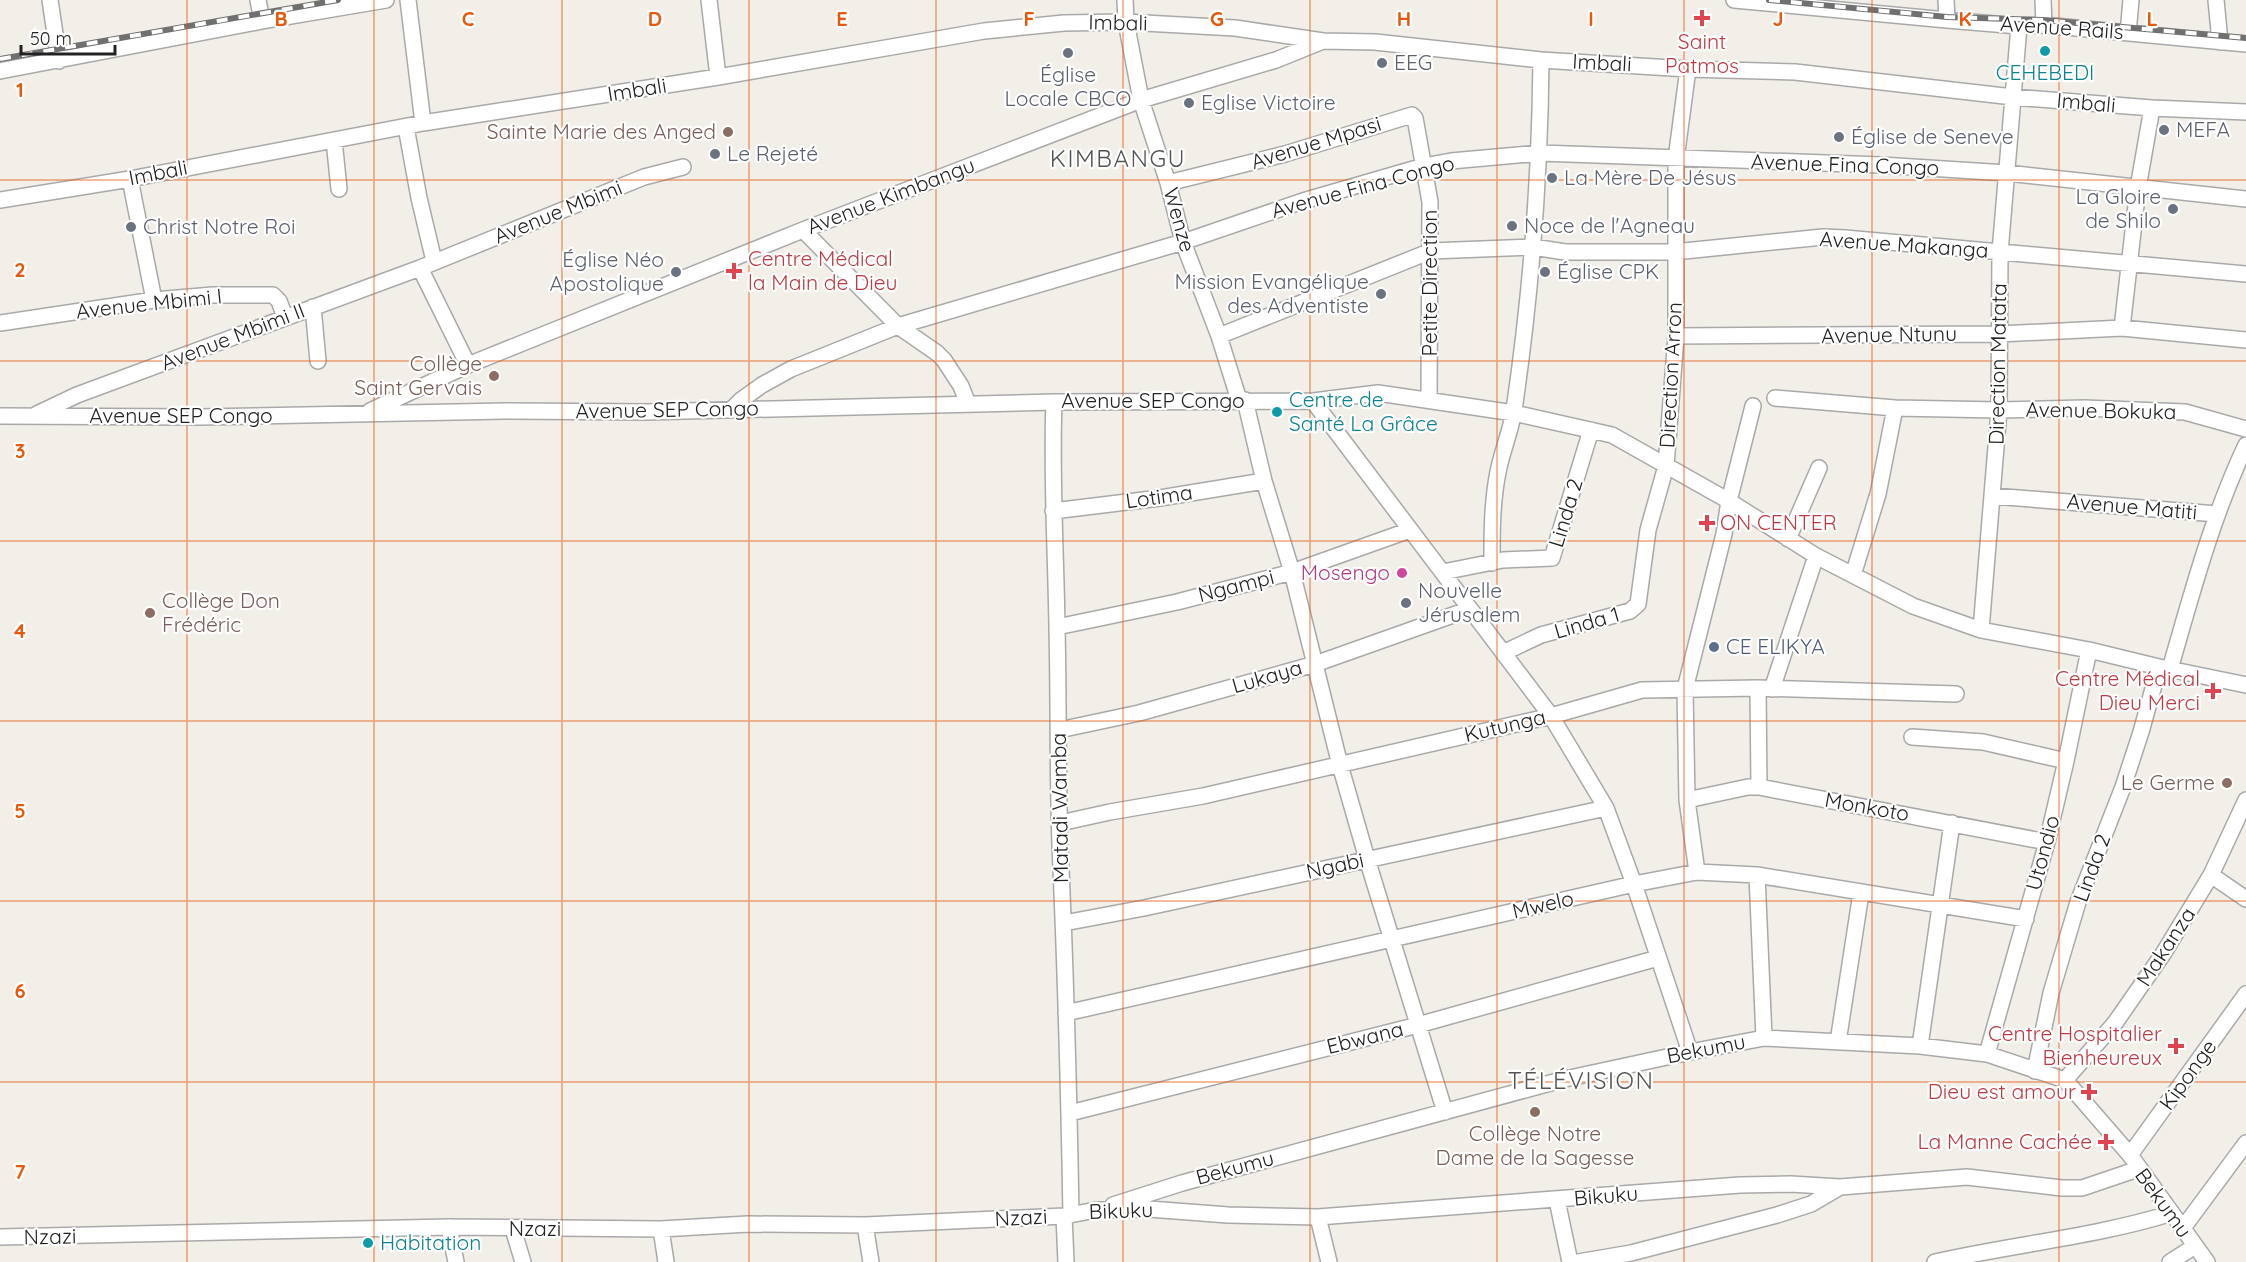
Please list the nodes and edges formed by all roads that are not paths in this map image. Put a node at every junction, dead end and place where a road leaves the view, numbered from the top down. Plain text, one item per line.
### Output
1 (50, 0) edge
2 (258, 0) edge
3 (386, 0) edge
4 (408, 0) edge
5 (709, 0) edge
6 (1125, 0) edge
7 (1734, 0) edge
8 (1946, 0) edge
9 (2043, 0) edge
10 (2131, 0) edge
11 (2216, 0) edge
12 (1753, 1) edge
13 (1835, 5) edge
14 (1947, 20) junction
15 (261, 21) junction
16 (1126, 22) junction
17 (2044, 25) junction
18 (2019, 26) junction
19 (2128, 33) junction
20 (1323, 41) junction
21 (2220, 42) junction
22 (2246, 44) edge
23 (58, 60) junction
24 (1541, 60) junction
25 (1688, 69) junction
26 (0, 71) edge
27 (718, 77) junction
28 (2013, 97) junction
29 (1142, 100) junction
30 (2152, 108) junction
31 (2246, 112) edge
32 (423, 123) junction
33 (406, 127) junction
34 (334, 140) junction
35 (1540, 153) junction
36 (1676, 159) junction
37 (1424, 166) junction
38 (683, 167) dead end
39 (2007, 172) junction
40 (130, 179) junction
41 (1168, 183) junction
42 (2138, 188) junction
43 (339, 189) dead end
44 (2246, 199) edge
45 (0, 200) edge
46 (803, 230) junction
47 (1183, 242) junction
48 (1533, 247) junction
49 (1431, 251) junction
50 (1674, 252) junction
51 (2000, 252) junction
52 (434, 261) junction
53 (2129, 265) junction
54 (420, 268) junction
55 (2246, 274) edge
56 (154, 300) junction
57 (313, 307) junction
58 (285, 317) junction
59 (0, 323) edge
60 (898, 326) junction
61 (2122, 328) junction
62 (1999, 334) junction
63 (1219, 336) junction
64 (1676, 336) junction
65 (2246, 340) edge
66 (318, 361) dead end
67 (468, 365) junction
68 (1775, 398) dead end
69 (1242, 400) junction
70 (1313, 400) junction
71 (1429, 400) junction
72 (1054, 402) junction
73 (968, 404) junction
74 (1753, 406) dead end
75 (1895, 408) junction
76 (732, 409) junction
77 (1999, 410) junction
78 (367, 412) junction
79 (1514, 413) junction
80 (0, 416) edge
81 (32, 416) junction
82 (2246, 429) edge
83 (1591, 430) junction
84 (2246, 445) edge
85 (1666, 466) junction
86 (1819, 468) dead end
87 (1263, 481) junction
88 (1993, 496) junction
89 (1729, 501) junction
90 (1053, 511) junction
91 (2217, 514) junction
92 (1410, 530) junction
93 (1788, 539) junction
94 (1816, 556) junction
95 (1492, 563) junction
96 (1292, 572) junction
97 (1443, 572) junction
98 (1853, 575) junction
99 (1470, 609) junction
100 (1057, 627) junction
101 (1981, 630) junction
102 (2089, 650) junction
103 (1503, 653) junction
104 (1315, 664) junction
105 (2164, 668) junction
106 (2246, 685) edge
107 (1685, 689) junction
108 (1765, 689) junction
109 (1956, 694) dead end
110 (1551, 716) junction
111 (1059, 730) junction
112 (1912, 737) dead end
113 (2066, 761) junction
114 (1341, 765) junction
115 (1759, 787) junction
116 (1687, 800) junction
117 (2246, 800) edge
118 (1606, 808) junction
119 (1060, 823) junction
120 (1952, 823) junction
121 (2047, 842) junction
122 (1367, 859) junction
123 (1697, 872) junction
124 (1757, 875) junction
125 (2211, 875) junction
126 (1635, 884) junction
127 (1861, 893) junction
128 (2246, 899) edge
129 (1941, 906) junction
130 (2026, 919) junction
131 (1064, 923) junction
132 (1393, 940) junction
133 (1658, 958) junction
134 (2246, 994) edge
135 (1066, 1013) junction
136 (1418, 1025) junction
137 (1764, 1038) junction
138 (1838, 1042) junction
139 (1920, 1046) junction
140 (1690, 1052) junction
141 (1987, 1054) junction
142 (2035, 1071) junction
143 (2066, 1080) junction
144 (1445, 1112) junction
145 (1070, 1113) junction
146 (2246, 1143) edge
147 (2130, 1155) junction
148 (2138, 1169) junction
149 (1840, 1187) junction
150 (1557, 1200) junction
151 (1096, 1210) junction
152 (2172, 1213) junction
153 (1067, 1215) junction
154 (1318, 1217) junction
155 (866, 1225) junction
156 (449, 1227) junction
157 (2183, 1228) junction
158 (513, 1229) junction
159 (662, 1229) junction
160 (0, 1237) edge
161 (2195, 1246) junction
162 (456, 1262) edge
163 (523, 1262) edge
164 (666, 1262) edge
165 (871, 1262) edge
166 (1066, 1262) edge
167 (1329, 1262) edge
168 (1570, 1262) edge
169 (1578, 1262) edge
170 (1935, 1262) edge
171 (2170, 1262) edge
172 (2207, 1262) edge

1 - 23 street
2 - 15 street
3 - 15 street
4 - 32 street
5 - 27 street
6 - 16 street, Wenze
7 - 12 street, Avenue Rails
8 - 14 street
9 - 17 street
10 - 19 street
11 - 21 street
12 - 13 street, Avenue Rails
13 - 14 street, Avenue Rails
14 - 18 street, Avenue Rails
15 - 23 street
16 - 20 street, Imbali
16 - 27 street, Imbali
16 - 29 street, Wenze
17 - 18 street, Avenue Rails
17 - 19 street, Avenue Rails
18 - 28 street, Direction Matata
19 - 21 street, Avenue Rails
20 - 24 street, Imbali
20 - 29 street, Avenue Kimbangu
21 - 22 street, Avenue Rails
23 - 26 street
24 - 25 street, Imbali
24 - 35 street
25 - 28 street, Imbali
25 - 36 street, Direction Arron
27 - 32 street, Imbali
28 - 30 street, Imbali
28 - 39 street, Direction Matata
29 - 41 street, Wenze
29 - 46 street, Avenue Kimbangu
30 - 31 street, Imbali
30 - 42 street
32 - 33 street, Imbali
33 - 34 street, Imbali
33 - 52 street
34 - 40 street, Imbali
34 - 43 street
35 - 36 street, Avenue Fina Congo
35 - 37 street, Avenue Fina Congo
35 - 48 street
36 - 39 street, Avenue Fina Congo
36 - 50 street, Direction Arron
37 - 41 street, Avenue Mpasi
37 - 47 street, Avenue Fina Congo
37 - 49 street, Petite Direction
38 - 52 street, Avenue Mbimi
39 - 42 street, Avenue Fina Congo
39 - 51 street, Direction Matata
40 - 45 street, Imbali
40 - 56 street
41 - 47 street, Wenze
42 - 44 street, Avenue Fina Congo
42 - 53 street
46 - 60 street
46 - 67 street, Avenue Kimbangu
47 - 60 street, Avenue Fina Congo
47 - 63 street, Wenze
48 - 49 street, Avenue Makanga
48 - 50 street, Avenue Makanga
48 - 79 street
49 - 63 street, Avenue Makanga
49 - 71 street, Petite Direction
50 - 51 street, Avenue Makanga
50 - 64 street, Direction Arron
51 - 53 street, Avenue Makanga
51 - 62 street, Direction Matata
52 - 54 street, Avenue Mbimi II
53 - 55 street, Avenue Makanga
53 - 61 street
54 - 57 street, Avenue Mbimi II
54 - 67 street
56 - 58 street, Avenue Mbimi I
56 - 59 street, Avenue Mbimi I
57 - 58 street, Avenue Mbimi II
57 - 66 street
58 - 81 street, Avenue Mbimi II
60 - 73 street
60 - 76 street, Avenue Fina Congo
61 - 62 street, Avenue Ntunu
61 - 65 street, Avenue Ntunu
62 - 64 street, Avenue Ntunu
62 - 77 street, Direction Matata
63 - 69 street, Wenze
64 - 85 street, Direction Arron
67 - 78 street, Avenue Kimbangu
68 - 75 street, Avenue Bokuka
69 - 70 street, Avenue SEP Congo
69 - 72 street, Avenue SEP Congo
69 - 87 street, Wenze
70 - 71 street, Avenue SEP Congo
70 - 92 street
71 - 79 street, Avenue SEP Congo
72 - 73 street, Avenue SEP Congo
72 - 90 street, Matadi Wamba
73 - 76 street, Avenue SEP Congo
74 - 89 street
75 - 77 street, Avenue Bokuka
75 - 98 street
76 - 78 street, Avenue SEP Congo
77 - 82 street, Avenue Bokuka
77 - 88 street, Direction Matata
78 - 81 street, Avenue SEP Congo
79 - 83 street, Avenue SEP Congo
79 - 95 street
80 - 81 street, Avenue SEP Congo
83 - 85 street, Avenue SEP Congo
83 - 95 street, Linda 2
84 - 91 street
85 - 89 street, Avenue SEP Congo
85 - 103 street, Linda 1
86 - 93 street
87 - 90 street, Lotima
87 - 96 street, Wenze
88 - 91 street, Avenue Matiti
88 - 101 street, Direction Matata
89 - 93 street, Avenue SEP Congo
89 - 107 street
90 - 100 street, Matadi Wamba
91 - 105 street, Avenue Matiti
92 - 96 street, Ngampi
92 - 97 street
93 - 94 street, Avenue SEP Congo
94 - 98 street, Avenue SEP Congo
94 - 108 street
95 - 97 street, Linda 2
96 - 100 street, Ngampi
96 - 104 street, Wenze
97 - 99 street
98 - 101 street, Avenue SEP Congo
99 - 103 street
99 - 104 street, Lukaya
100 - 111 street, Matadi Wamba
101 - 102 street, Avenue SEP Congo
102 - 105 street, Avenue SEP Congo
102 - 113 street, Utondio
103 - 110 street
104 - 111 street, Lukaya
104 - 114 street, Wenze
105 - 106 street, Avenue SEP Congo
105 - 142 street, Linda 2
107 - 108 street, Kutunga
107 - 110 street, Kutunga
107 - 116 street
108 - 109 street, Kutunga
108 - 115 street
110 - 114 street, Kutunga
110 - 118 street
111 - 119 street, Matadi Wamba
112 - 113 street
113 - 121 street, Utondio
114 - 119 street, Kutunga
114 - 122 street, Wenze
115 - 116 street, Monkoto
115 - 120 street, Monkoto
116 - 123 street
117 - 125 street, Makanza
118 - 122 street, Ngabi
118 - 126 street
119 - 131 street, Matadi Wamba
120 - 121 street, Monkoto
120 - 129 street
121 - 130 street, Utondio
122 - 131 street, Ngabi
122 - 132 street, Wenze
123 - 124 street, Mwelo
123 - 126 street, Mwelo
124 - 127 street, Mwelo
124 - 137 street
125 - 128 street
125 - 143 street, Makanza
126 - 132 street, Mwelo
126 - 133 street
127 - 129 street, Mwelo
127 - 138 street
129 - 130 street, Mwelo
129 - 139 street
130 - 141 street, Utondio
131 - 135 street, Matadi Wamba
132 - 135 street, Mwelo
132 - 136 street, Wenze
133 - 136 street, Ebwana
133 - 140 street
134 - 147 street, Kiponge
135 - 145 street, Matadi Wamba
136 - 144 street, Wenze
136 - 145 street, Ebwana
137 - 138 street, Bekumu
137 - 140 street, Bekumu
138 - 139 street, Bekumu
139 - 141 street, Bekumu
140 - 144 street, Bekumu
141 - 142 street, Bekumu
142 - 143 street, Bekumu
143 - 147 street, Bekumu
144 - 151 street, Bekumu
145 - 153 street, Matadi Wamba
146 - 157 street
147 - 148 street, Bekumu
148 - 149 street, Bikuku
148 - 152 street, Bekumu
149 - 150 street, Bikuku
149 - 169 street
150 - 154 street, Bikuku
150 - 168 street
151 - 153 street, Bikuku
151 - 154 street, Bikuku
152 - 157 street, Bekumu
152 - 170 street
153 - 155 street, Nzazi
153 - 166 street, Matadi Wamba
154 - 167 street
155 - 159 street, Nzazi
155 - 165 street
156 - 158 street, Nzazi
156 - 160 street, Nzazi
156 - 162 street
157 - 161 street, Bekumu
158 - 159 street, Nzazi
158 - 163 street
159 - 164 street
161 - 171 street
161 - 172 street, Bekumu

